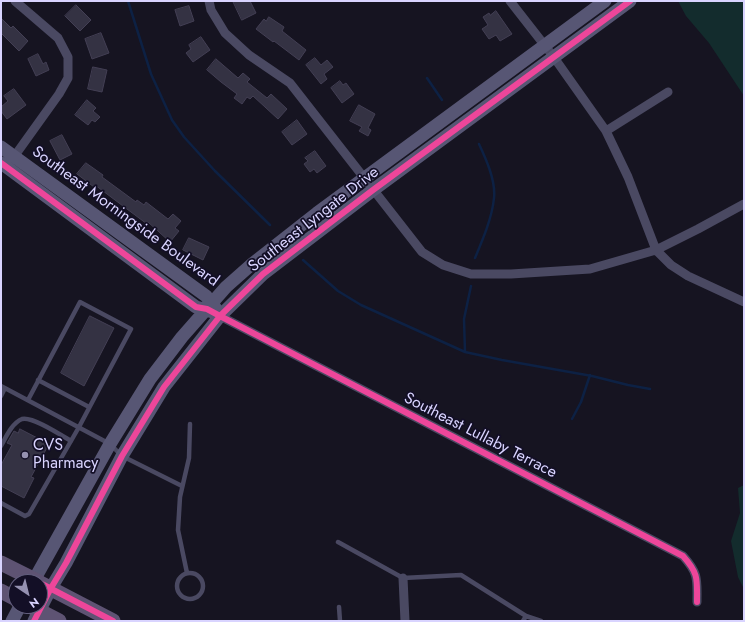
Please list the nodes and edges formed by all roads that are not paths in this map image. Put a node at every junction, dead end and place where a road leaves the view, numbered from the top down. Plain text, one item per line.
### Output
1 (15, 1) edge
2 (209, 1) edge
3 (510, 1) edge
4 (605, 1) edge
5 (630, 1) edge
6 (545, 45) junction
7 (553, 56) junction
8 (668, 92) dead end
9 (606, 131) junction
10 (1, 147) edge
11 (14, 156) junction
12 (3, 165) edge
13 (364, 178) junction
14 (373, 190) junction
15 (744, 204) edge
16 (114, 229) junction
17 (106, 240) junction
18 (656, 250) junction
19 (744, 302) edge
20 (210, 306) junction
21 (220, 316) junction
22 (38, 380) junction
23 (3, 387) edge
24 (1, 396) edge
25 (28, 400) junction
26 (89, 408) junction
27 (190, 424) dead end
28 (79, 427) junction
29 (71, 440) junction
30 (110, 444) junction
31 (1, 446) edge
32 (122, 456) junction
33 (182, 486) junction
34 (1, 503) edge
35 (338, 542) dead end
36 (1, 563) edge
37 (186, 573) junction
38 (22, 574) edge
39 (44, 574) edge
40 (48, 576) edge
41 (403, 578) junction
42 (48, 588) edge
43 (697, 602) dead end
44 (339, 607) dead end
45 (38, 614) edge
46 (526, 616) junction
47 (59, 621) edge
48 (113, 621) edge
49 (340, 621) edge
50 (406, 621) edge
51 (522, 621) edge
52 (541, 621) edge

1 - 11 street
2 - 13 street
3 - 6 street
4 - 6 street, Southeast Lyngate Drive
5 - 7 street, Southeast Lyngate Drive
6 - 7 street
6 - 13 street, Southeast Lyngate Drive
7 - 9 street
7 - 14 street, Southeast Lyngate Drive
8 - 9 street
9 - 18 street
10 - 11 street, Southeast Morningside Boulevard
11 - 12 street
11 - 16 street, Southeast Morningside Boulevard
12 - 17 street, Southeast Morningside Boulevard
13 - 14 street
13 - 20 street, Southeast Lyngate Drive
14 - 18 street
14 - 21 street, Southeast Lyngate Drive
15 - 18 street
16 - 17 street
16 - 20 street, Southeast Morningside Boulevard
17 - 20 street, Southeast Morningside Boulevard
18 - 19 street
20 - 21 street, Southeast Morningside Boulevard
20 - 30 street, Southeast Lyngate Drive
21 - 32 street, Southeast Lyngate Drive
21 - 43 street, Southeast Lullaby Terrace
22 - 25 lane
22 - 26 lane
22 - 26 lane
23 - 24 lane
23 - 25 lane
25 - 28 lane
26 - 28 lane
27 - 33 lane
28 - 29 lane
28 - 30 lane
29 - 31 lane
29 - 34 lane
30 - 32 lane
30 - 39 street, Southeast Lyngate Drive
32 - 33 lane
32 - 40 street, Southeast Lyngate Drive
33 - 37 lane
35 - 41 lane
36 - 38 main road
37 - 37 lane
41 - 46 lane
41 - 50 street
42 - 48 main road
44 - 49 lane
45 - 47 main road
46 - 51 lane
46 - 52 lane

